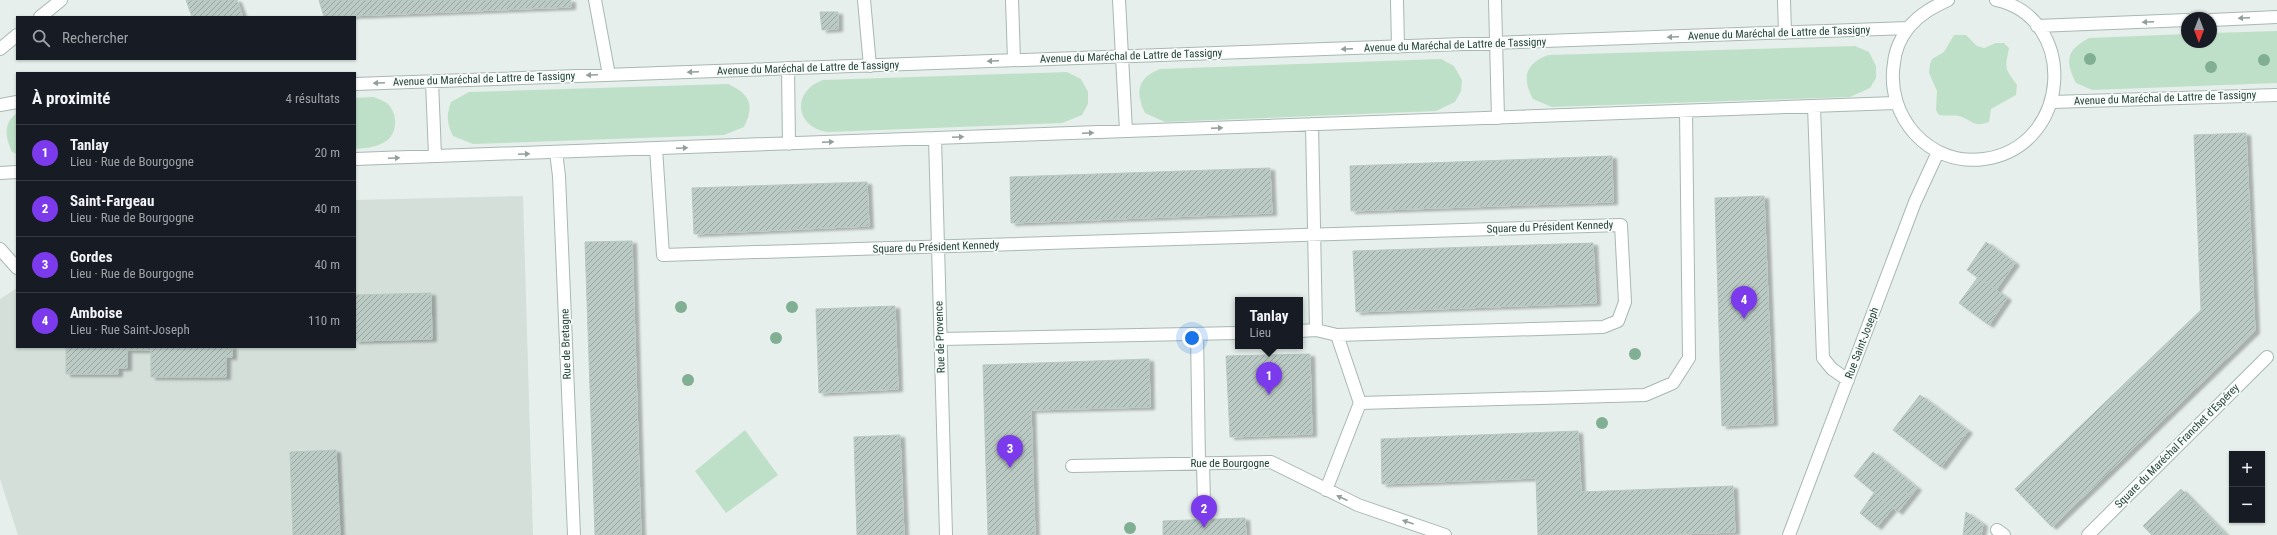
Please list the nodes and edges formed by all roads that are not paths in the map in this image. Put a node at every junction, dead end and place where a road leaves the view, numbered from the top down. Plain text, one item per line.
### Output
1 (61, 0) edge
2 (595, 0) edge
3 (864, 0) edge
4 (1012, 0) edge
5 (1119, 0) edge
6 (1396, 0) edge
7 (1495, 0) edge
8 (1784, 0) edge
9 (1948, 0) edge
10 (2001, 0) edge
11 (41, 16) edge
12 (2277, 17) edge
13 (2181, 20) edge
14 (2217, 20) edge
15 (2037, 26) junction
16 (1908, 28) junction
17 (1785, 33) junction
18 (16, 36) edge
19 (1495, 43) junction
20 (1398, 47) junction
21 (0, 49) edge
22 (1122, 56) junction
23 (1014, 60) junction
24 (870, 66) junction
25 (788, 68) junction
26 (608, 75) junction
27 (432, 81) junction
28 (356, 84) edge
29 (2277, 95) edge
30 (16, 102) edge
31 (2052, 102) junction
32 (1895, 103) junction
33 (0, 105) edge
34 (1814, 106) junction
35 (1686, 111) junction
36 (1498, 118) junction
37 (1312, 124) junction
38 (1126, 131) junction
39 (935, 138) junction
40 (789, 144) junction
41 (656, 148) junction
42 (556, 152) junction
43 (1938, 152) junction
44 (435, 156) junction
45 (356, 160) edge
46 (0, 172) edge
47 (16, 172) edge
48 (1315, 235) junction
49 (936, 246) junction
50 (0, 249) edge
51 (16, 267) edge
52 (1316, 330) junction
53 (1303, 331) edge
54 (1235, 332) edge
55 (1197, 334) junction
56 (1337, 335) junction
57 (941, 339) junction
58 (2267, 357) dead end
59 (1848, 380) junction
60 (1360, 403) junction
61 (1201, 463) junction
62 (1072, 466) dead end
63 (1326, 490) junction
64 (1204, 504) dead end
65 (574, 535) edge
66 (946, 535) edge
67 (1445, 535) edge
68 (1789, 535) edge
69 (2088, 535) edge

1 - 11 street
2 - 26 street
3 - 24 street
4 - 23 street
5 - 22 street
6 - 20 street
7 - 19 street
8 - 17 street
9 - 16 street
10 - 15 street
12 -> 14 street
13 -> 15 street
15 - 31 street
16 - 17 street, Avenue du Maréchal de Lattre de Tassigny
16 - 32 street
17 -> 19 street, Avenue du Maréchal de Lattre de Tassigny
18 - 21 street
19 - 20 street, Avenue du Maréchal de Lattre de Tassigny
19 - 36 street
20 -> 22 street, Avenue du Maréchal de Lattre de Tassigny
22 - 23 street, Avenue du Maréchal de Lattre de Tassigny
22 - 38 street
23 -> 24 street, Avenue du Maréchal de Lattre de Tassigny
24 - 25 street, Avenue du Maréchal de Lattre de Tassigny
25 -> 26 street, Avenue du Maréchal de Lattre de Tassigny
25 - 40 street
26 -> 27 street, Avenue du Maréchal de Lattre de Tassigny
27 -> 28 street, Avenue du Maréchal de Lattre de Tassigny
27 - 44 street
29 - 31 street, Avenue du Maréchal de Lattre de Tassigny
30 - 33 street
31 - 43 street
32 - 34 street
32 - 43 street
34 - 35 street
34 - 59 street
35 - 36 street
35 - 60 street
36 - 37 street
38 -> 37 street
37 - 48 street
39 -> 38 street
40 -> 39 street
39 - 49 street, Rue de Provence
41 -> 40 street
41 - 42 street
41 - 49 street, Square du Président Kennedy
44 -> 42 street
42 - 65 street, Rue de Bretagne
43 - 59 street, Rue Saint-Joseph
45 -> 44 street
46 - 47 street
48 - 49 street, Square du Président Kennedy
48 - 52 street
48 - 56 street, Square du Président Kennedy
49 - 57 street, Rue de Provence
50 - 51 street
52 - 53 street, Square du Président Kennedy
52 - 56 street, Square du Président Kennedy
54 - 55 street
55 - 57 street
55 - 61 street
56 - 60 street
57 - 66 street, Rue de Provence
58 - 69 street, Square du Maréchal Franchet d'Espérey
59 - 68 street, Rue Saint-Joseph
60 - 63 street
61 - 62 street, Rue de Bourgogne
61 - 63 street, Rue de Bourgogne
61 - 64 street
67 -> 63 street, Rue de Bourgogne

